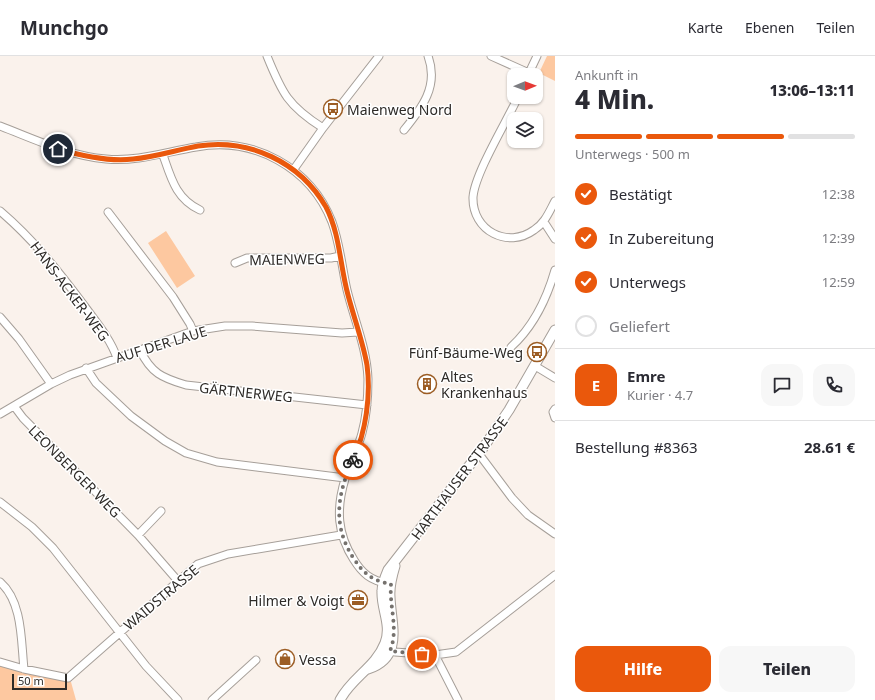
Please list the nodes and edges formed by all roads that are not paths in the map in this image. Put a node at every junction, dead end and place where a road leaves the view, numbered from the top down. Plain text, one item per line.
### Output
1 (267, 56) edge
2 (379, 56) edge
3 (428, 56) edge
4 (491, 56) edge
5 (537, 56) edge
6 (516, 68) edge
7 (532, 68) edge
8 (515, 104) edge
9 (0, 126) edge
10 (323, 128) junction
11 (404, 130) dead end
12 (162, 155) junction
13 (294, 169) junction
14 (555, 201) edge
15 (200, 210) dead end
16 (0, 211) edge
17 (108, 212) dead end
18 (544, 222) junction
19 (555, 239) edge
20 (340, 256) junction
21 (235, 263) dead end
22 (555, 270) edge
23 (0, 317) edge
24 (555, 330) edge
25 (193, 331) junction
26 (358, 332) junction
27 (511, 347) dead end
28 (140, 350) junction
29 (117, 358) junction
30 (535, 366) junction
31 (86, 368) junction
32 (555, 378) edge
33 (50, 384) junction
34 (367, 405) junction
35 (14, 406) junction
36 (555, 409) edge
37 (0, 414) edge
38 (555, 418) edge
39 (479, 454) junction
40 (345, 478) junction
41 (0, 502) edge
42 (161, 511) dead end
43 (555, 534) edge
44 (138, 535) junction
45 (341, 535) junction
46 (555, 576) edge
47 (178, 581) junction
48 (0, 582) edge
49 (387, 583) junction
50 (119, 632) junction
51 (386, 649) junction
52 (435, 655) junction
53 (256, 660) dead end
54 (0, 662) edge
55 (24, 669) junction
56 (178, 700) edge
57 (212, 700) edge
58 (340, 700) edge
59 (458, 700) edge

1 - 10 street
2 - 10 street
3 - 11 street
4 - 6 street
5 - 7 street
8 - 18 street
9 - 12 street, MAIENWEG
10 - 13 street
12 - 13 street, MAIENWEG
12 - 15 street
13 - 20 street, MAIENWEG
14 - 18 street
16 - 29 street, HANS-ACKER-WEG
17 - 25 street
18 - 19 street
20 - 21 street, MAIENWEG
20 - 26 street, MAIENWEG
22 - 27 street
23 - 33 street
24 - 30 street, HARTHAUSER STRASSE
25 - 26 street, AUF DER LAUE
25 - 28 street, AUF DER LAUE
26 - 34 street, MAIENWEG
28 - 29 street, AUF DER LAUE
28 - 34 street, GÄRTNERWEG
29 - 31 street, AUF DER LAUE
30 - 32 street
30 - 39 street, HARTHAUSER STRASSE
31 - 33 street, AUF DER LAUE
31 - 40 street
33 - 35 street, AUF DER LAUE
34 - 40 street, MAIENWEG
35 - 37 street, AUF DER LAUE
35 - 44 street, LEONBERGER WEG
36 - 38 street
39 - 43 street
39 - 49 street, HARTHAUSER STRASSE
40 - 45 street, MAIENWEG
41 - 50 street
42 - 44 street
44 - 47 street, LEONBERGER WEG
45 - 47 street, WAIDSTRASSE
45 - 49 street, MAIENWEG
46 - 52 street
47 - 50 street, WAIDSTRASSE
48 - 55 street
49 - 51 street, HARTHAUSER STRASSE
50 - 55 street, WAIDSTRASSE
50 - 56 street
51 - 52 street
51 - 58 street, HARTHAUSER STRASSE
52 - 59 street
53 - 57 street
54 - 55 street

